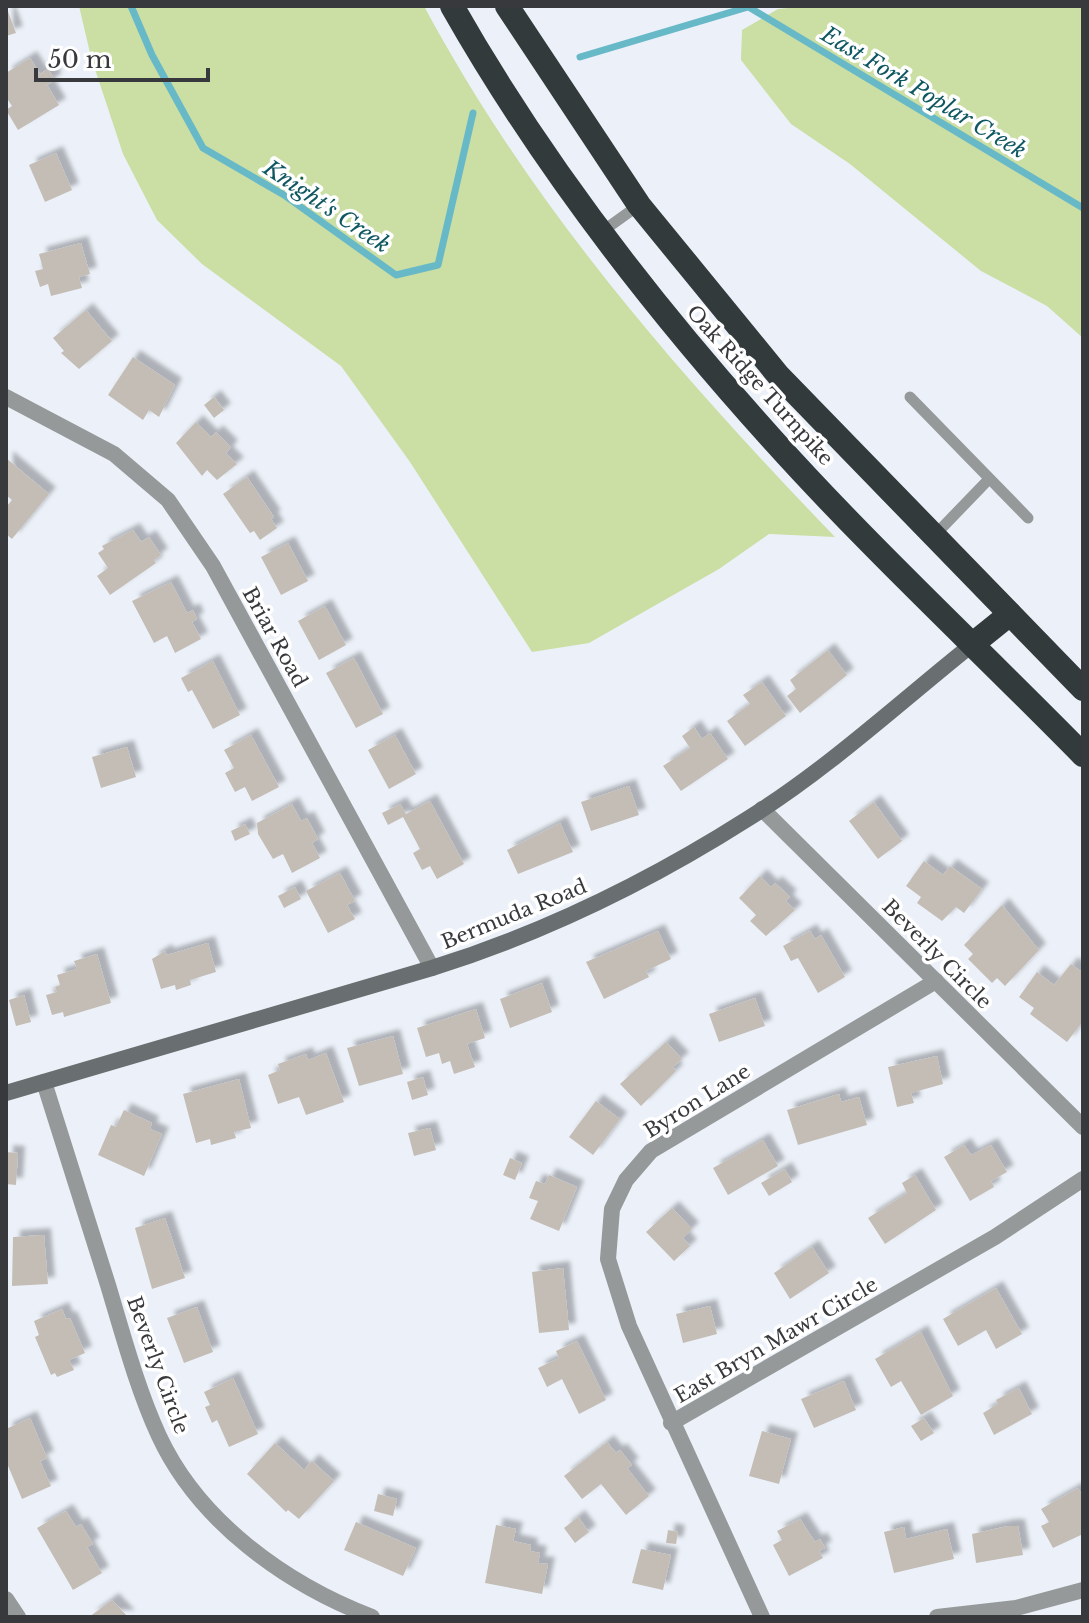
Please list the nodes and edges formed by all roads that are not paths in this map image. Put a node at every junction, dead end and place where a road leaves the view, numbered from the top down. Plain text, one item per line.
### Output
1 (452, 6) edge
2 (507, 6) edge
3 (639, 205) junction
4 (600, 233) junction
5 (6, 397) edge
6 (910, 397) dead end
7 (989, 479) junction
8 (1028, 518) dead end
9 (935, 535) junction
10 (1010, 614) junction
11 (974, 643) junction
12 (1083, 689) edge
13 (1083, 755) edge
14 (762, 809) junction
15 (432, 968) junction
16 (936, 981) junction
17 (44, 1082) junction
18 (6, 1093) edge
19 (1083, 1127) edge
20 (1083, 1179) edge
21 (671, 1423) junction
22 (1083, 1590) edge
23 (6, 1599) edge
24 (18, 1617) edge
25 (372, 1617) edge
26 (762, 1617) edge
27 (937, 1617) edge

1 - 4 highway, Oak Ridge Turnpike
2 - 3 highway, Oak Ridge Turnpike
3 - 4 lane
3 - 9 highway, Oak Ridge Turnpike
4 - 11 highway, Oak Ridge Turnpike
5 - 15 street, Briar Road
6 - 7 lane
7 - 8 lane
7 - 9 lane
9 - 10 highway, Oak Ridge Turnpike
10 - 11 highway
10 - 12 highway, Oak Ridge Turnpike
11 - 13 highway, Oak Ridge Turnpike
11 - 14 street, Bermuda Road
14 - 15 street, Bermuda Road
14 - 16 street, Beverly Circle
15 - 17 street, Bermuda Road
16 - 19 street, Beverly Circle
16 - 21 street, Byron Lane
17 - 18 street, Bermuda Road
17 - 25 street, Beverly Circle
20 - 21 street, East Bryn Mawr Circle
21 - 26 street, East Bryn Mawr Circle
22 - 27 street
23 - 24 street

